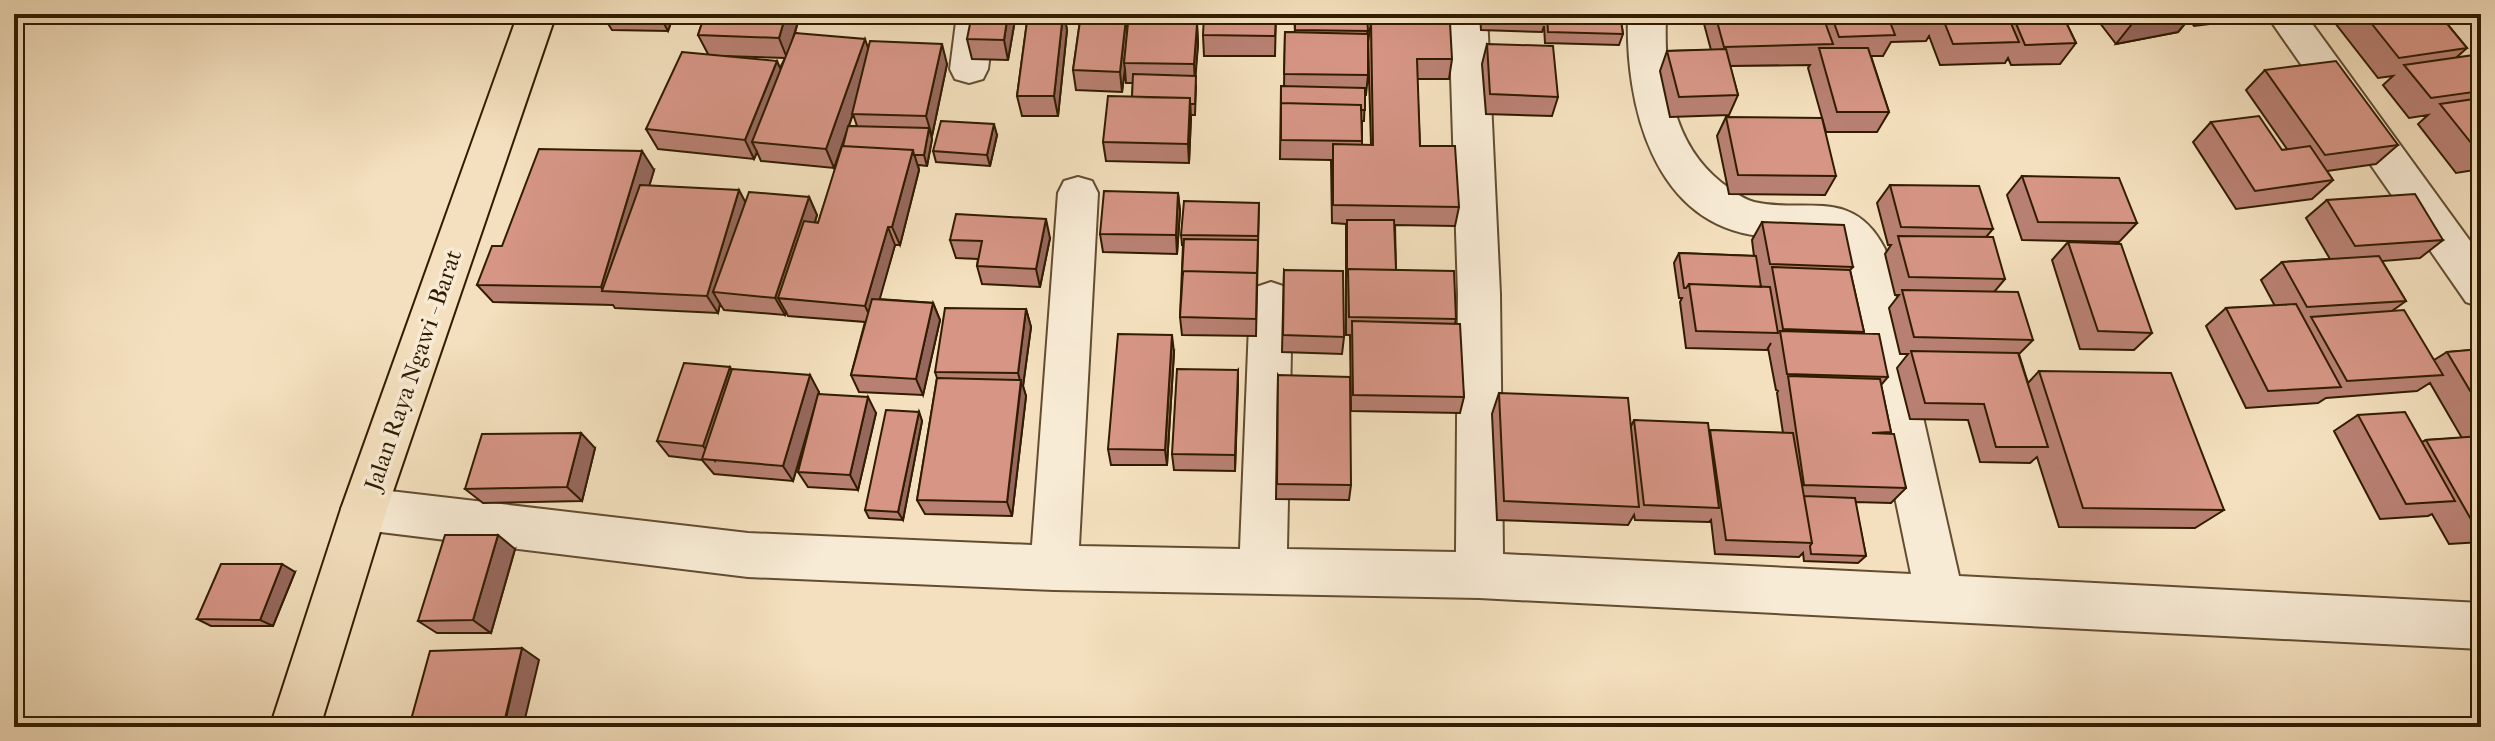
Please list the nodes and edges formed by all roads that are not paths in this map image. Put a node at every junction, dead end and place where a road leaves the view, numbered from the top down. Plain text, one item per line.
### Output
1 (537, 14) edge
2 (976, 14) edge
3 (1468, 14) edge
4 (1647, 14) edge
5 (2285, 14) edge
6 (969, 69) dead end
7 (1078, 193) dead end
8 (2477, 276) edge
9 (1271, 300) dead end
10 (364, 509) junction
11 (1054, 568) junction
12 (1263, 570) junction
13 (1479, 575) junction
14 (1940, 599) junction
15 (2481, 626) edge
16 (295, 727) edge

1 - 10 main road, Jalan Raya Ngawi - Barat
2 - 6 street
3 - 13 street
4 - 14 street
5 - 8 street
7 - 11 street
9 - 12 street
10 - 11 street
10 - 16 main road, Jalan Raya Ngawi - Barat
11 - 12 street
12 - 13 street
13 - 14 street
14 - 15 street

